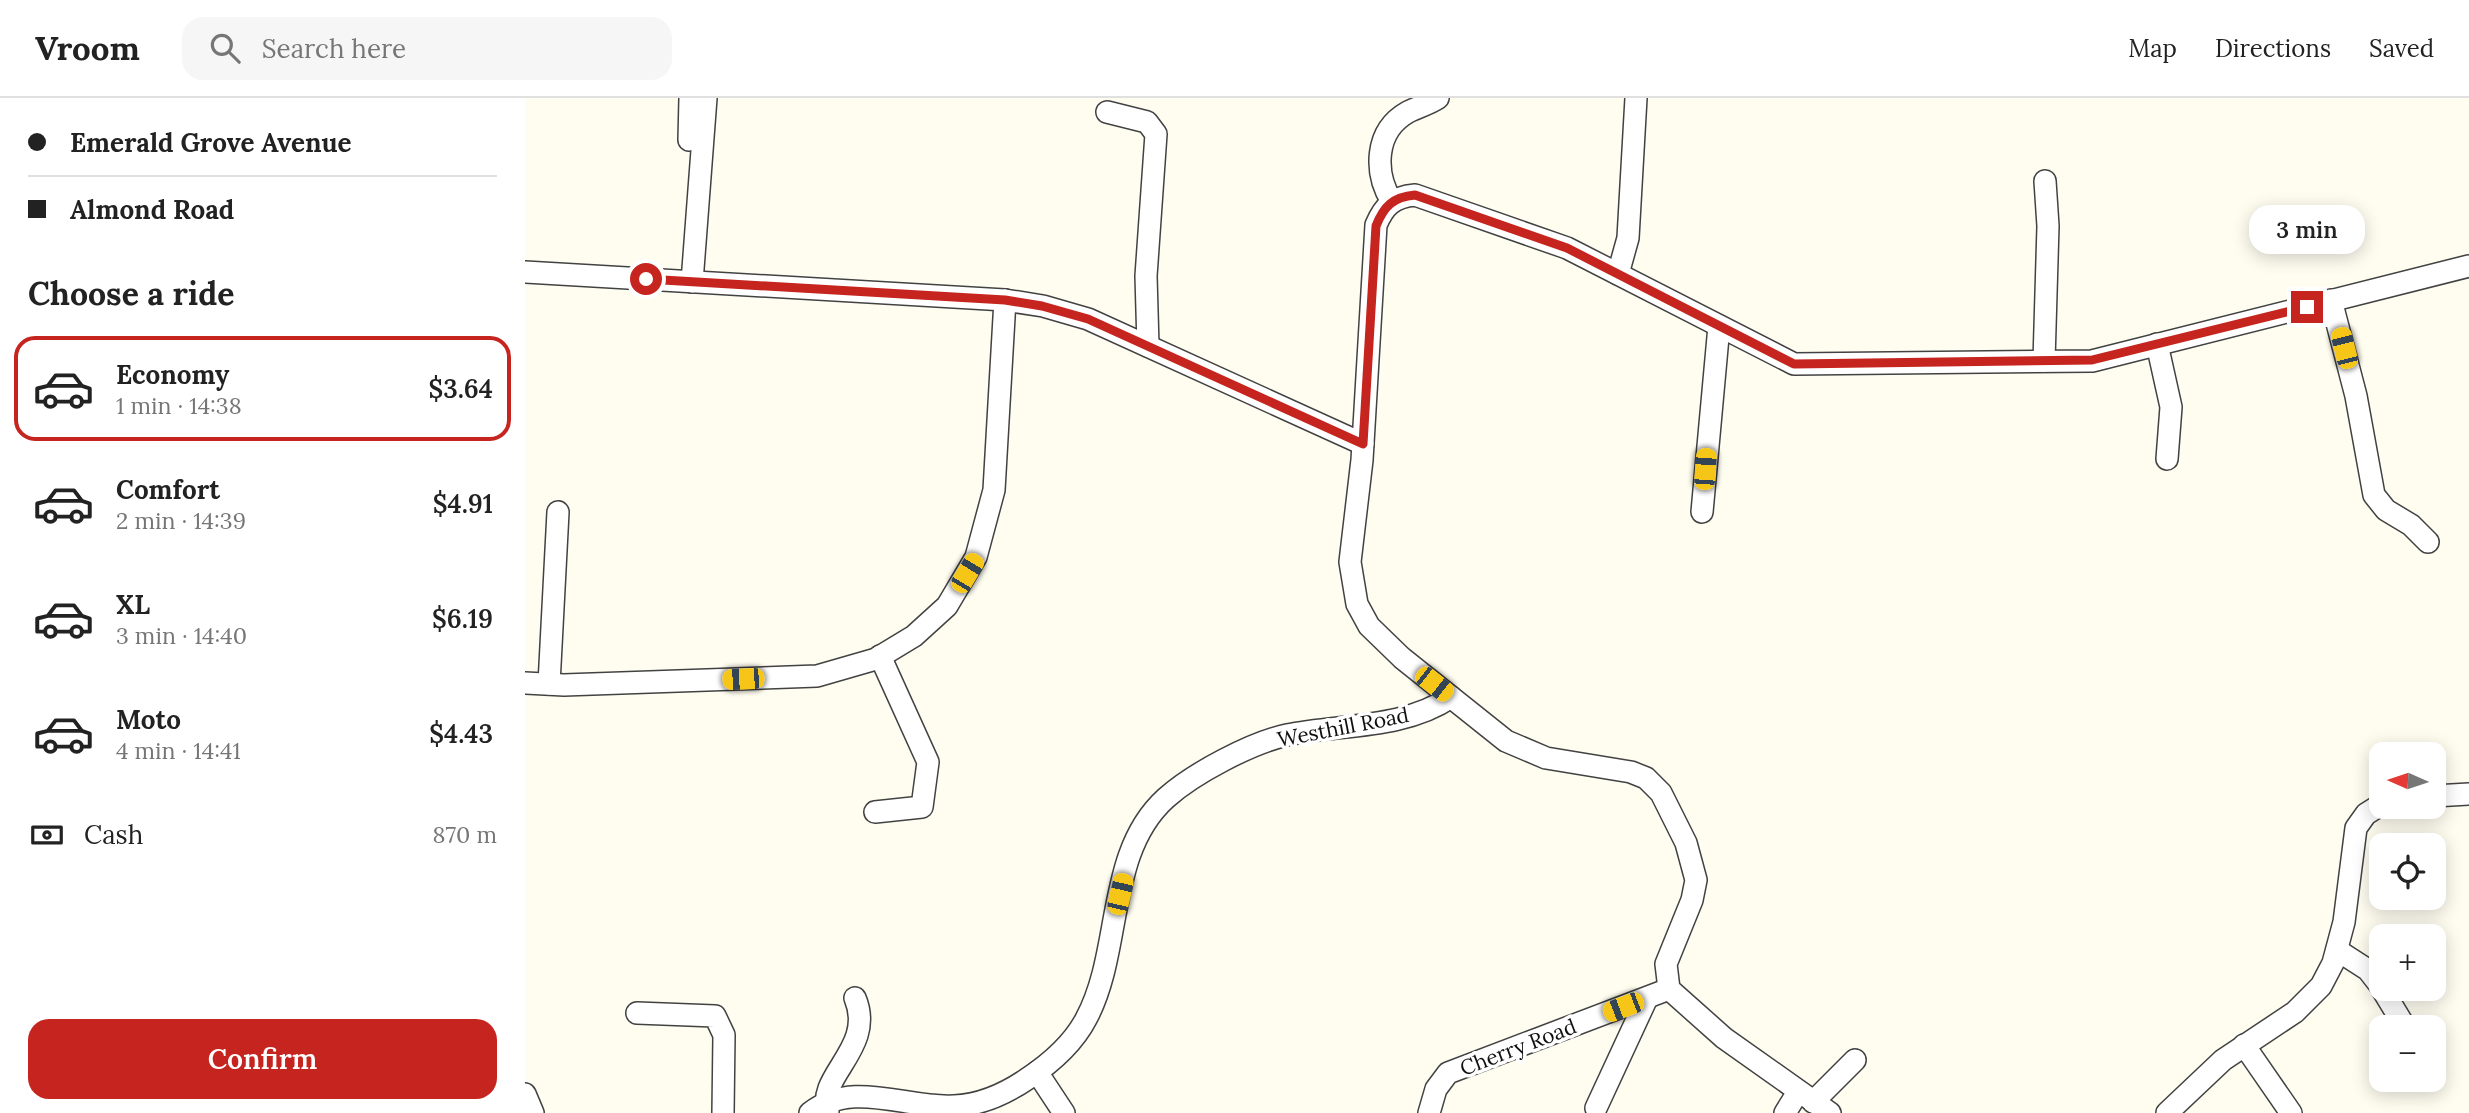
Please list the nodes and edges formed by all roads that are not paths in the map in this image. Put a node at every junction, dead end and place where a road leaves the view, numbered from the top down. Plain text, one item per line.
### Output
1 (690, 98) edge
2 (706, 98) edge
3 (1438, 98) edge
4 (1636, 98) edge
5 (1107, 112) dead end
6 (2045, 181) dead end
7 (1392, 202) junction
8 (2469, 266) edge
9 (525, 272) edge
10 (1618, 274) junction
11 (684, 282) junction
12 (1005, 300) junction
13 (2331, 300) junction
14 (1719, 326) junction
15 (2157, 344) junction
16 (1147, 346) junction
17 (2044, 361) junction
18 (1363, 444) junction
19 (2167, 459) dead end
20 (558, 512) dead end
21 (1702, 512) dead end
22 (2428, 542) dead end
23 (880, 656) junction
24 (525, 683) edge
25 (549, 684) junction
26 (1451, 697) junction
27 (2469, 794) edge
28 (2447, 795) edge
29 (875, 812) dead end
30 (2369, 812) edge
31 (2337, 950) junction
32 (2369, 971) edge
33 (1669, 989) junction
34 (855, 998) dead end
35 (1647, 998) junction
36 (637, 1013) dead end
37 (2244, 1045) junction
38 (1855, 1060) dead end
39 (1037, 1072) junction
40 (525, 1094) edge
41 (1813, 1102) edge
42 (1596, 1108) dead end
43 (822, 1110) edge
44 (533, 1113) edge
45 (723, 1113) edge
46 (1064, 1113) edge
47 (1429, 1113) edge
48 (1785, 1113) edge
49 (2167, 1113) edge
50 (2291, 1113) edge

1 - 11 street
2 - 11 street
3 - 7 street
4 - 10 street
5 - 16 street
6 - 17 street
7 - 10 street
7 - 18 street
8 - 13 street
9 - 11 street
10 - 14 street
11 - 12 street
12 - 16 street
12 - 23 street
13 - 15 street
13 - 22 street
14 - 17 street
14 - 21 street
15 - 17 street
15 - 19 street
16 - 18 street
18 - 26 street
20 - 25 street
23 - 25 street
23 - 29 street
24 - 25 street
26 - 33 street
26 - 39 street, Westhill Road
27 - 28 street
30 - 31 street
31 - 32 street
31 - 37 street
33 - 35 street, Cherry Road
33 - 41 street
34 - 43 street
35 - 42 street
35 - 47 street, Cherry Road
36 - 45 street
37 - 49 street
37 - 50 street
38 - 41 street
39 - 43 street, Westhill Road
39 - 46 street
40 - 44 street
41 - 48 street

